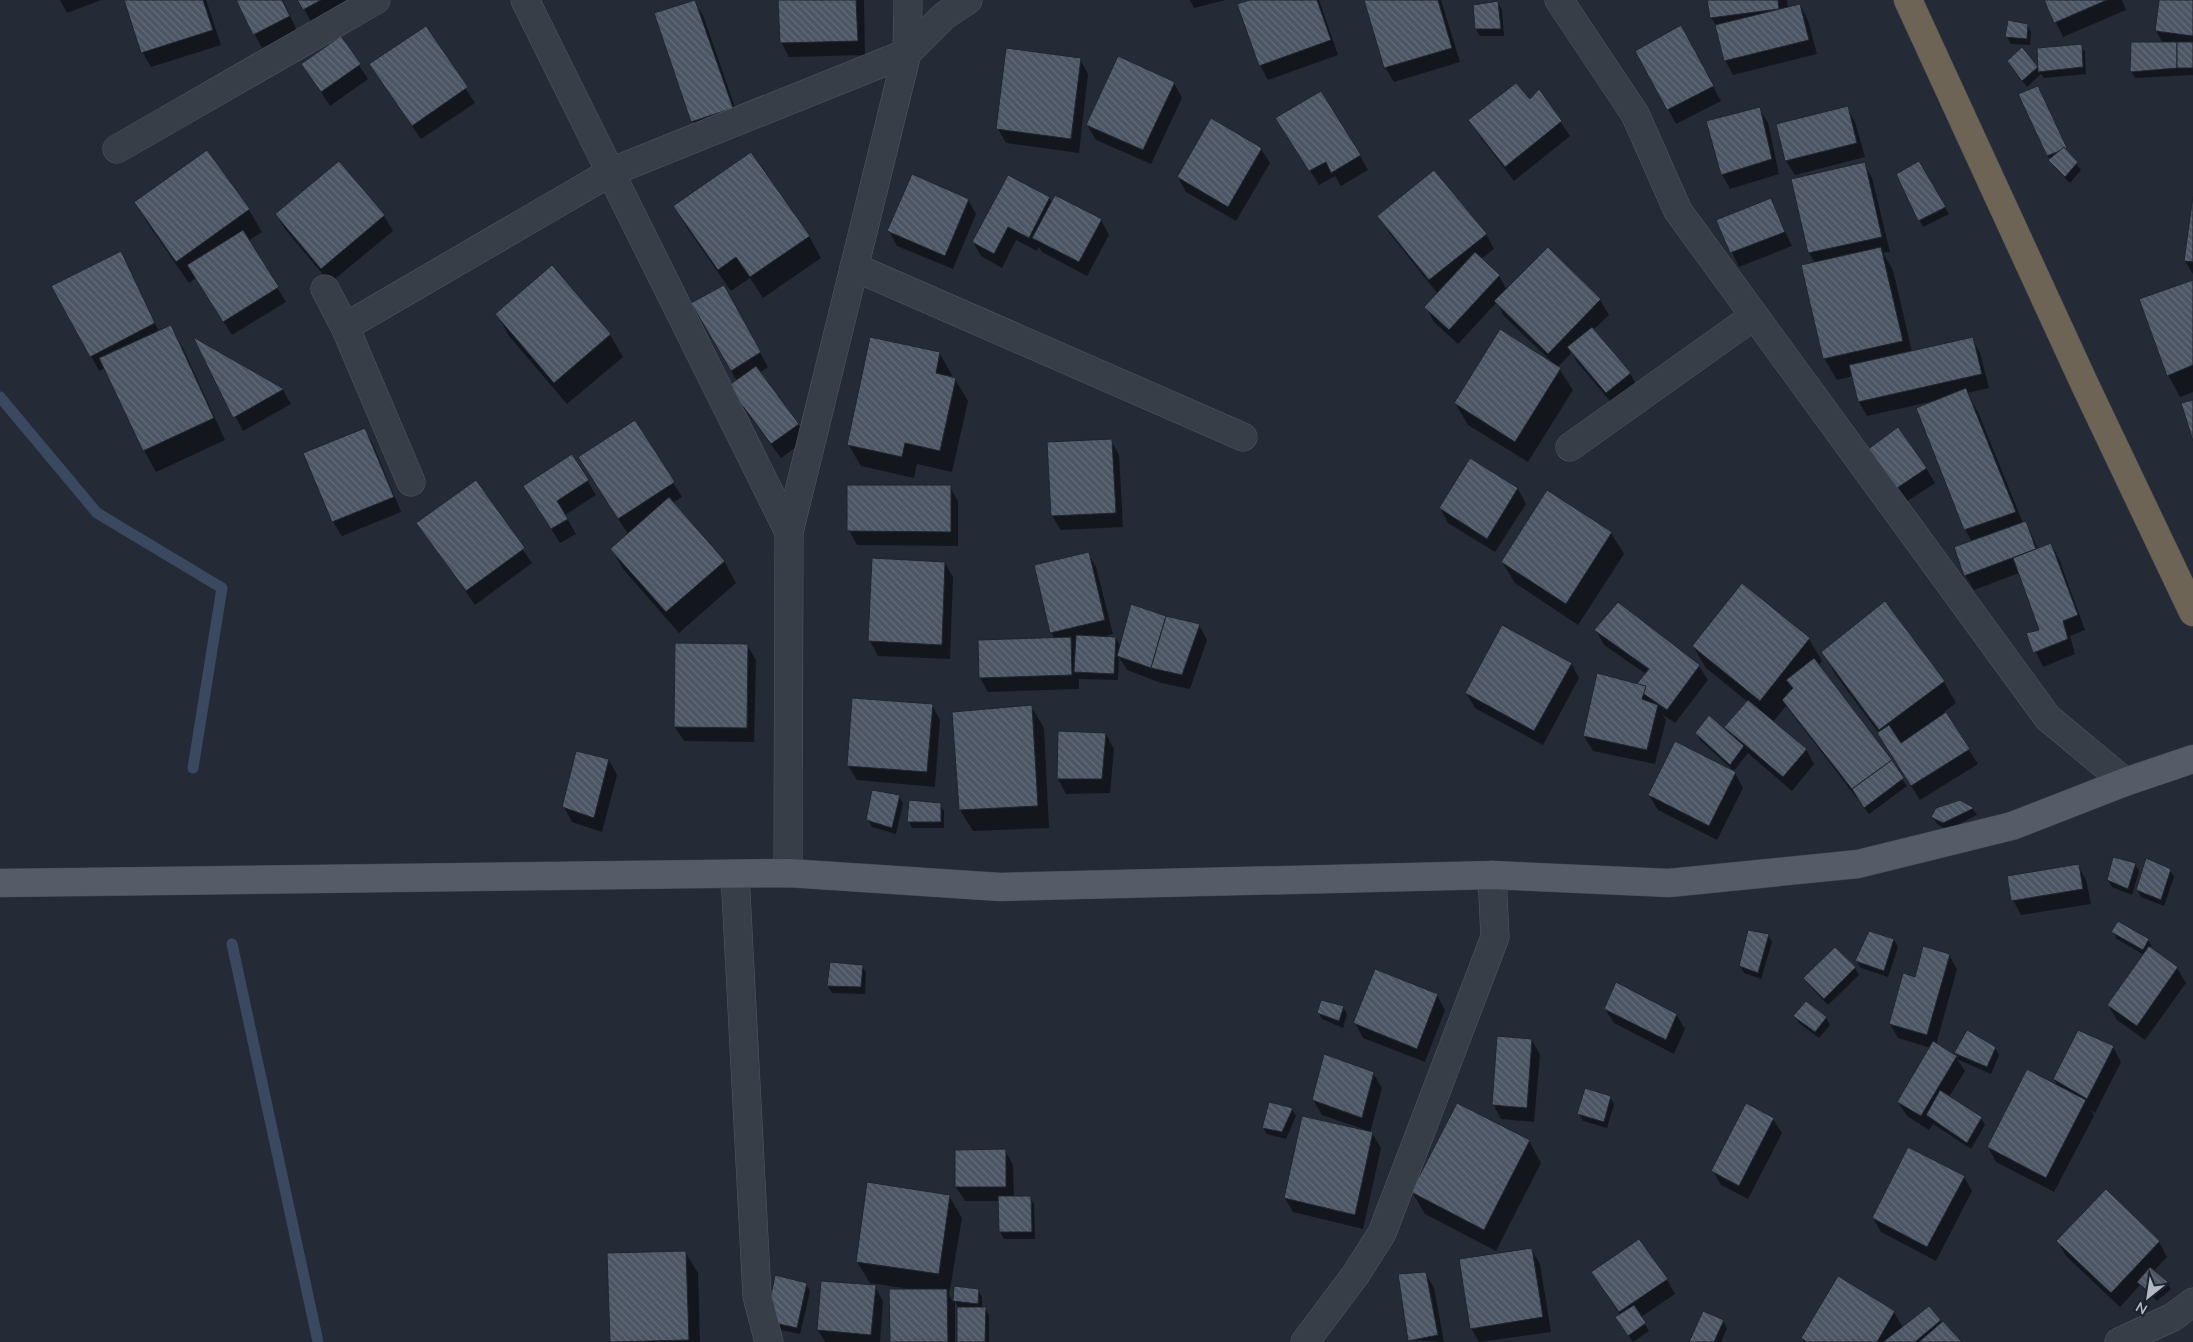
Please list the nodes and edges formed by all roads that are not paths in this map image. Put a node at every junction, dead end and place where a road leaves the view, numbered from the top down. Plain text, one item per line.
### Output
1 (376, 0) edge
2 (525, 0) edge
3 (908, 0) edge
4 (968, 0) edge
5 (1560, 0) edge
6 (1908, 0) edge
7 (907, 52) junction
8 (117, 149) dead end
9 (611, 172) junction
10 (854, 267) junction
11 (326, 289) dead end
12 (1754, 316) junction
13 (345, 327) junction
14 (1243, 437) dead end
15 (1570, 447) dead end
16 (411, 482) dead end
17 (789, 532) junction
18 (2193, 612) edge
19 (2193, 760) edge
20 (2125, 782) junction
21 (735, 874) junction
22 (788, 874) junction
23 (1492, 875) junction
24 (0, 883) edge
25 (2193, 1302) edge
26 (769, 1342) edge
27 (1304, 1342) edge
28 (2119, 1342) edge

1 - 8 street
2 - 9 street
3 - 7 street
4 - 7 street
5 - 12 street
6 - 18 highway
7 - 9 street
7 - 10 street
9 - 13 street
9 - 17 street
10 - 14 street
10 - 17 street
11 - 13 street
12 - 15 street
12 - 20 street
13 - 16 street
17 - 22 street
19 - 20 main road
20 - 23 main road
21 - 22 main road
21 - 24 main road
21 - 26 street
22 - 23 main road
23 - 27 street
25 - 28 street

